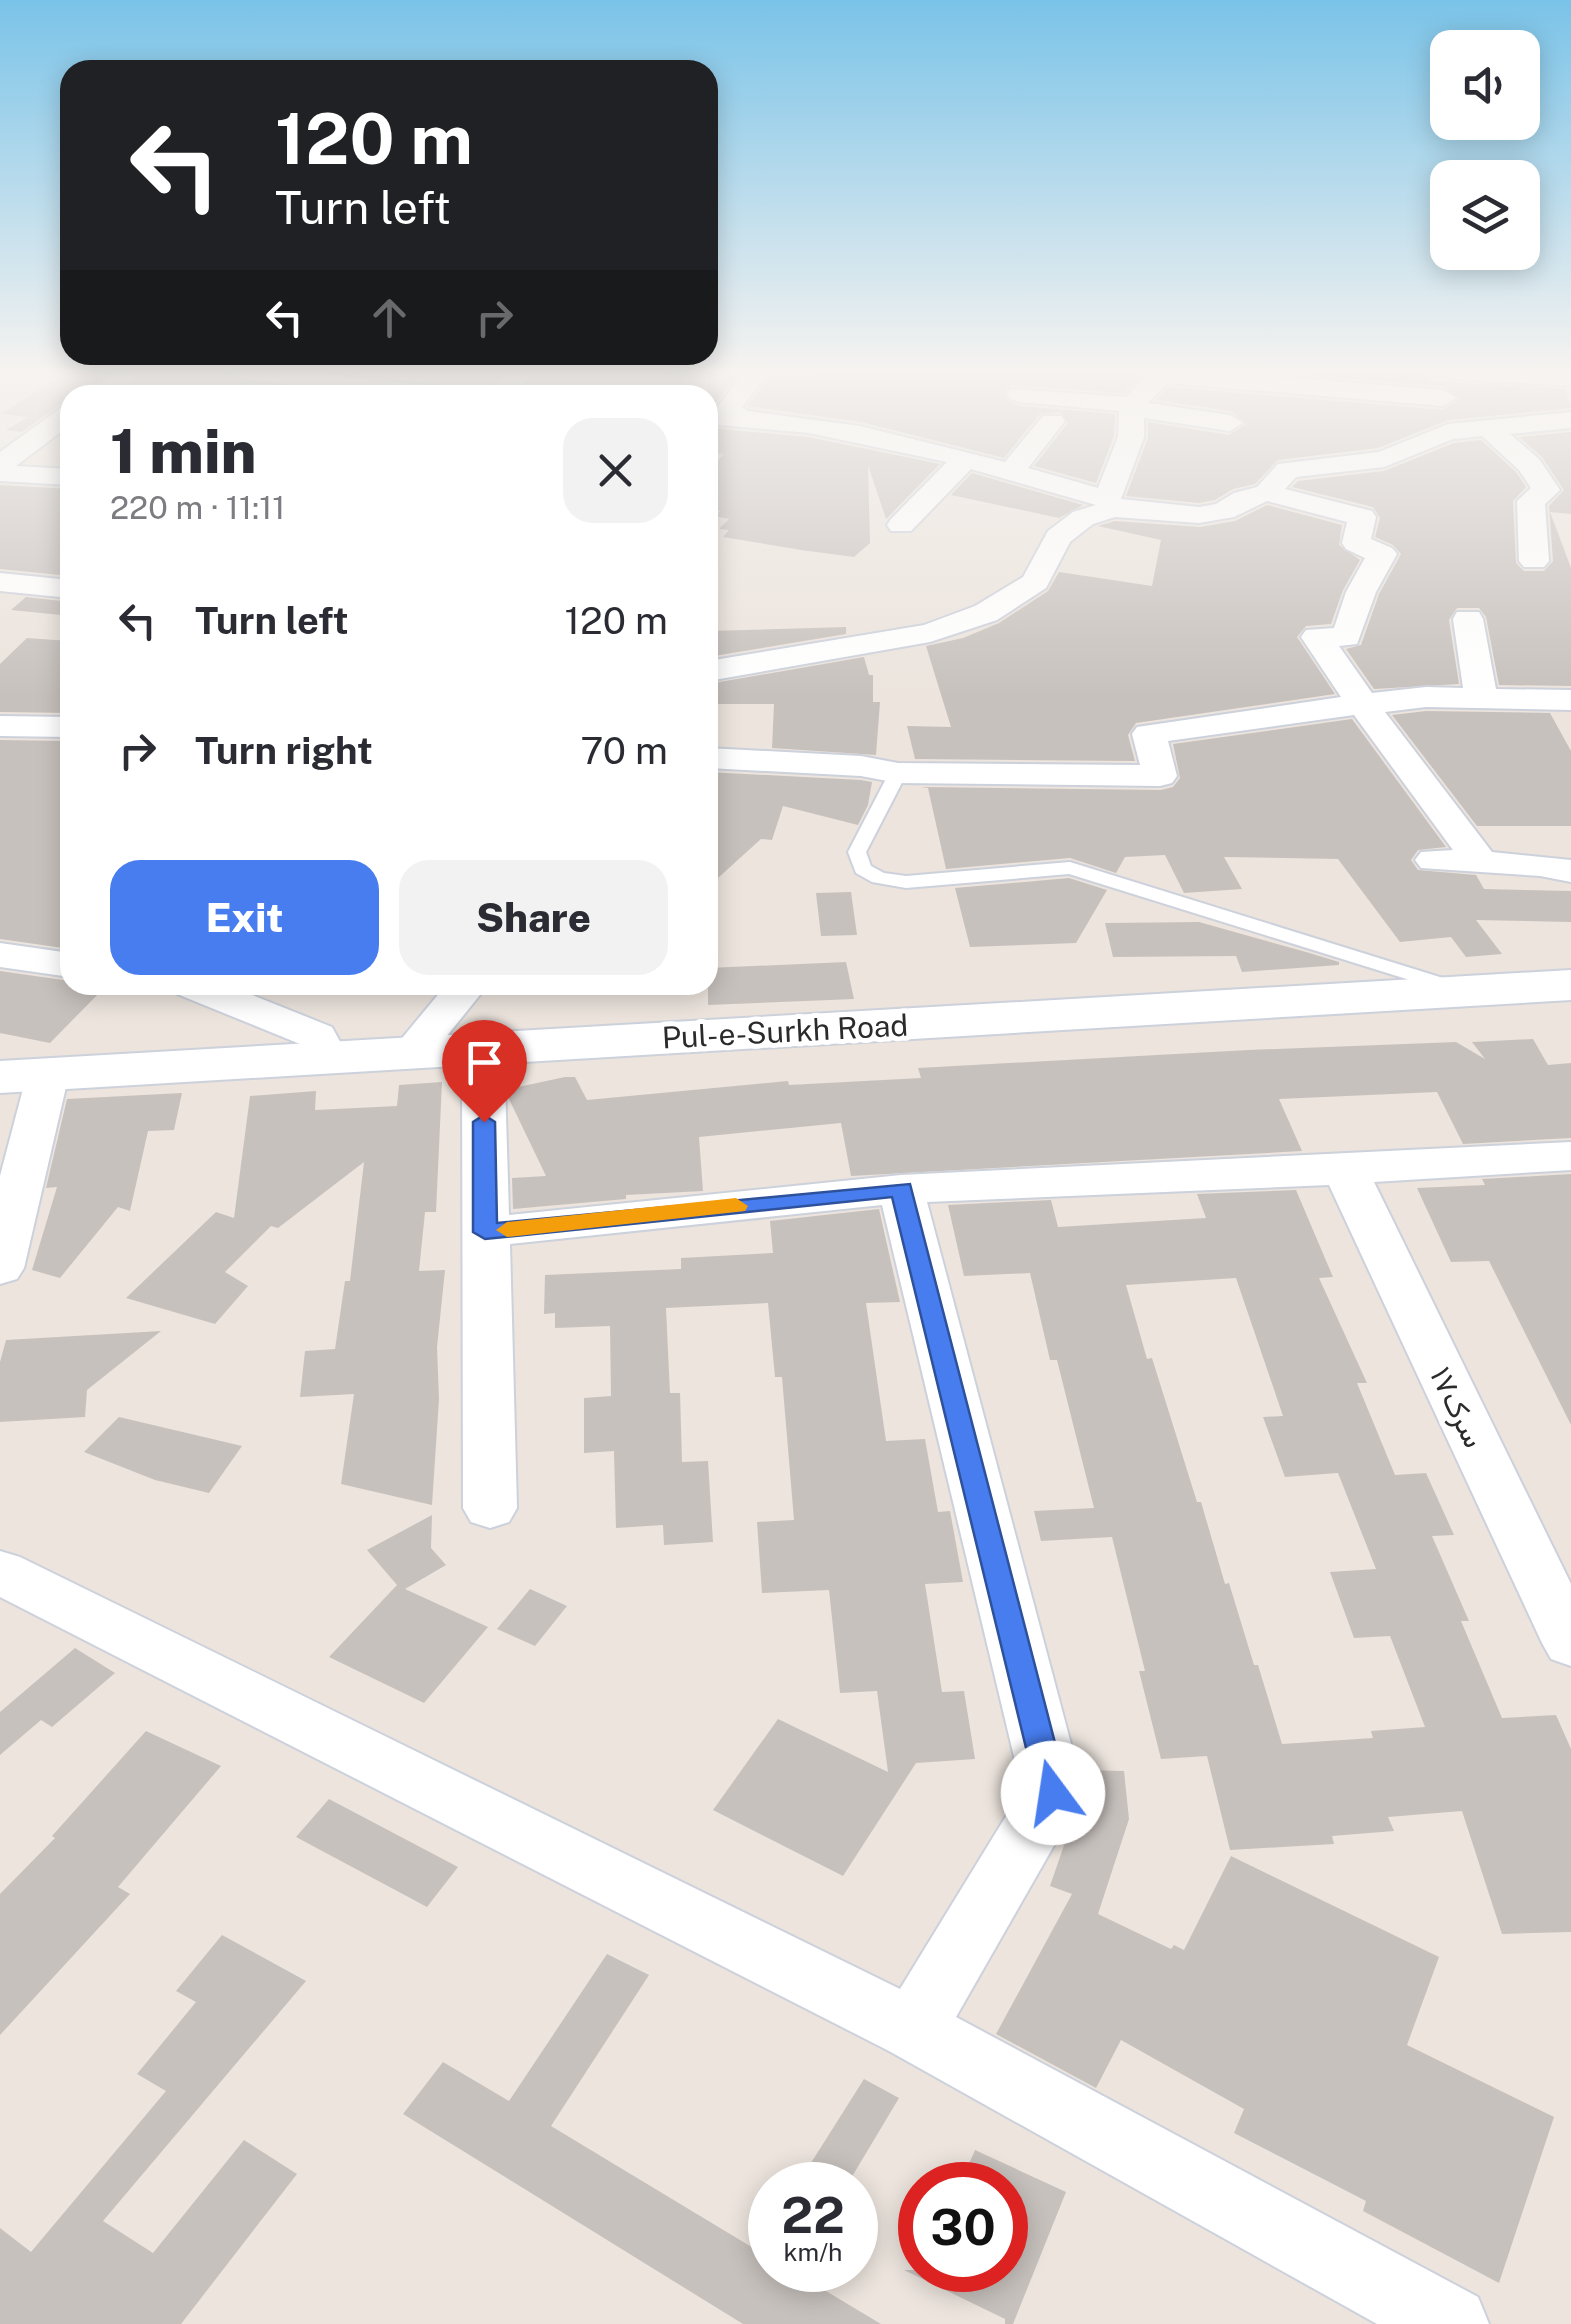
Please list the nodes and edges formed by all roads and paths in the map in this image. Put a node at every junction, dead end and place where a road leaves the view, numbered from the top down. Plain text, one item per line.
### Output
1 (938, 480) edge
2 (1036, 480) edge
3 (1118, 480) edge
4 (1278, 480) edge
5 (1540, 480) edge
6 (1267, 493) junction
7 (1110, 505) junction
8 (901, 525) dead end
9 (1534, 561) dead end
10 (0, 582) edge
11 (60, 588) edge
12 (1468, 619) dead end
13 (718, 669) edge
14 (1481, 697) junction
15 (1571, 700) edge
16 (1362, 704) junction
17 (0, 726) edge
18 (60, 727) edge
19 (718, 759) edge
20 (898, 773) junction
21 (1434, 860) dead end
22 (1481, 862) junction
23 (1571, 871) edge
24 (0, 955) edge
25 (60, 963) edge
26 (1571, 985) edge
27 (1464, 991) junction
28 (216, 995) edge
29 (460, 995) edge
30 (483, 1049) junction
31 (410, 1054) junction
32 (328, 1058) junction
33 (24, 1076) edge
34 (1571, 1156) edge
35 (1345, 1170) junction
36 (902, 1189) junction
37 (485, 1232) junction
38 (0, 1268) edge
39 (490, 1508) dead end
40 (0, 1572) edge
41 (1571, 1643) edge
42 (913, 2028) junction
43 (1451, 2324) edge

1 - 8 street
2 - 7 street
3 - 7 street
4 - 6 street
5 - 9 street
6 - 7 street
6 - 16 street
7 - 13 street
10 - 11 street
12 - 14 street
14 - 15 street
14 - 16 street
16 - 20 street
16 - 22 street
17 - 18 street
19 - 20 street
20 - 27 lane
21 - 22 street
22 - 23 street
24 - 25 street
26 - 27 street, Pul-e-Surkh Road
27 - 30 street, Pul-e-Surkh Road
28 - 32 street
29 - 31 street
30 - 31 street, Pul-e-Surkh Road
30 - 37 street
31 - 32 street, Pul-e-Surkh Road
32 - 33 street, Pul-e-Surkh Road
33 - 38 street
34 - 35 street
35 - 36 street
35 - 41 street, سرک۱۷
36 - 37 street
36 - 42 street
37 - 39 street
40 - 42 street
42 - 43 street

